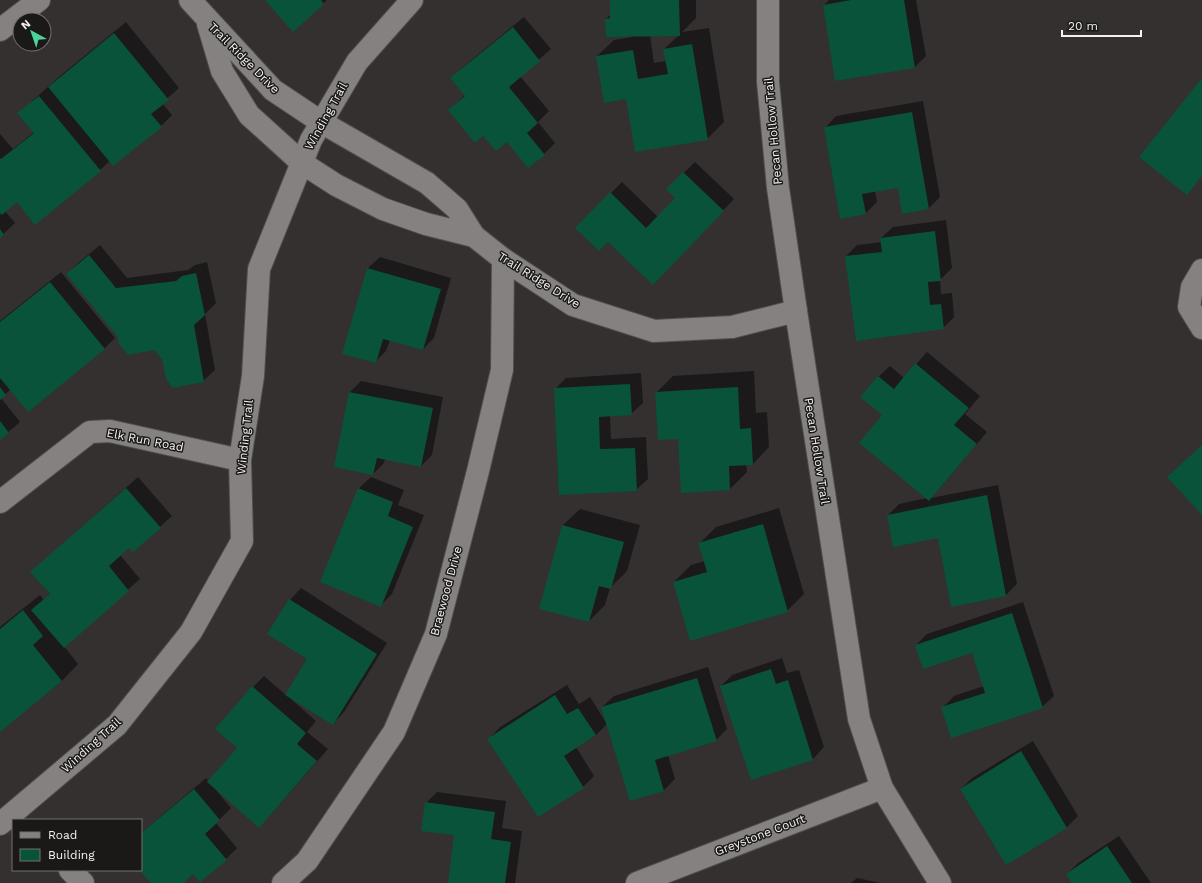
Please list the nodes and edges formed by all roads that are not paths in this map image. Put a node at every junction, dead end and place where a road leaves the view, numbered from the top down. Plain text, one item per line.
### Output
1 (40, 0) edge
2 (190, 0) edge
3 (412, 0) edge
4 (768, 0) edge
5 (206, 19) junction
6 (0, 30) edge
7 (321, 122) junction
8 (302, 163) junction
9 (474, 236) junction
10 (503, 260) junction
11 (1202, 270) edge
12 (796, 311) junction
13 (1202, 328) edge
14 (240, 460) junction
15 (0, 502) edge
16 (882, 788) junction
17 (11, 819) edge
18 (71, 871) edge
19 (83, 883) edge
20 (283, 883) edge
21 (637, 883) edge
22 (940, 883) edge

1 - 6 street
2 - 5 street, Trail Ridge Drive
3 - 7 street, Winding Trail
4 - 12 street, Pecan Hollow Trail
5 - 7 street, Trail Ridge Drive
5 - 8 street, Trail Ridge Drive
7 - 8 street, Winding Trail
7 - 9 street, Trail Ridge Drive
8 - 9 street, Trail Ridge Drive
8 - 14 street, Winding Trail
9 - 10 street, Trail Ridge Drive
10 - 12 street, Trail Ridge Drive
10 - 20 street, Braewood Drive
11 - 13 street
12 - 16 street, Pecan Hollow Trail
14 - 15 street, Elk Run Road
14 - 17 street, Winding Trail
16 - 21 street, Greystone Court
16 - 22 street, Pecan Hollow Trail
18 - 19 street

